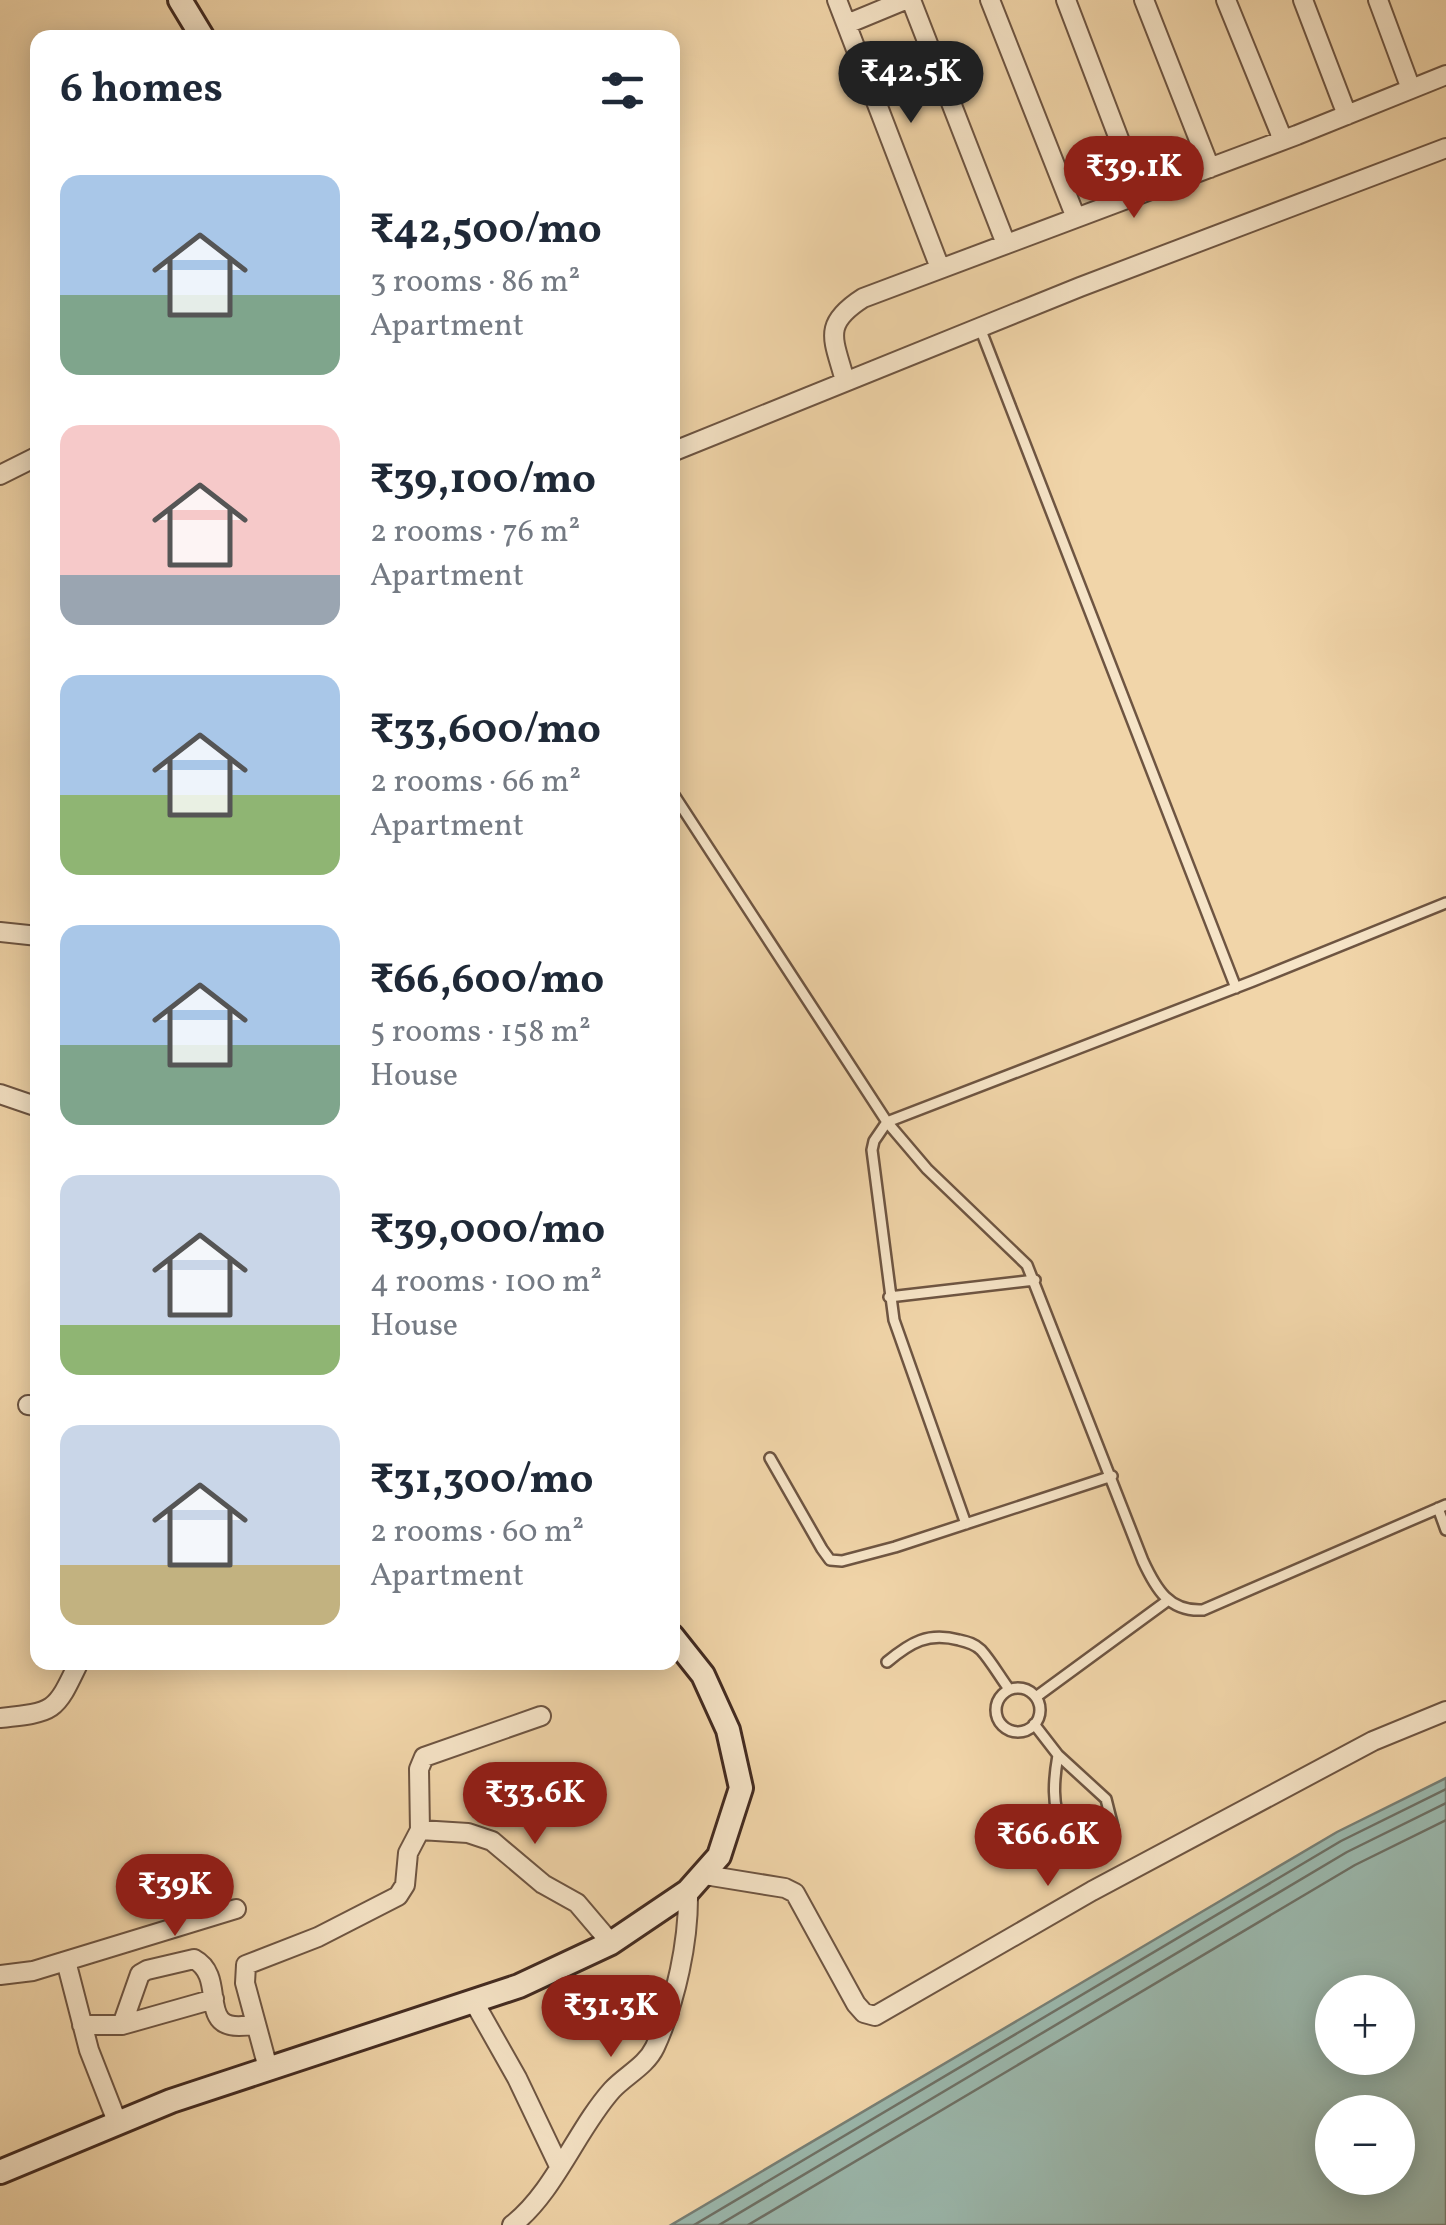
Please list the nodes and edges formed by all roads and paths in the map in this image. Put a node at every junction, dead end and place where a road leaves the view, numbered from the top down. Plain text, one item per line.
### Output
1 (180, 0) edge
2 (838, 0) edge
3 (908, 0) edge
4 (990, 0) edge
5 (1066, 0) edge
6 (1144, 0) edge
7 (1226, 0) edge
8 (1304, 0) edge
9 (1378, 0) edge
10 (847, 24) junction
11 (198, 30) edge
12 (1446, 75) edge
13 (1411, 89) junction
14 (1347, 115) junction
15 (1282, 140) junction
16 (1446, 148) edge
17 (1210, 168) junction
18 (1140, 194) junction
19 (1076, 218) junction
20 (1006, 244) junction
21 (940, 268) junction
22 (979, 327) junction
23 (845, 380) junction
24 (680, 449) edge
25 (30, 460) edge
26 (0, 476) edge
27 (680, 804) edge
28 (1446, 903) edge
29 (0, 932) edge
30 (30, 935) edge
31 (1236, 988) junction
32 (0, 1094) edge
33 (30, 1104) edge
34 (887, 1122) junction
35 (1035, 1280) junction
36 (889, 1297) junction
37 (770, 1458) dead end
38 (1112, 1476) junction
39 (1442, 1506) edge
40 (966, 1524) junction
41 (1446, 1530) edge
42 (1167, 1601) junction
43 (680, 1646) edge
44 (887, 1662) dead end
45 (75, 1670) edge
46 (1009, 1689) junction
47 (1036, 1697) junction
48 (1446, 1711) edge
49 (541, 1716) dead end
50 (0, 1718) edge
51 (1034, 1724) junction
52 (1058, 1755) junction
53 (420, 1830) junction
54 (697, 1883) junction
55 (236, 1909) dead end
56 (611, 1943) junction
57 (66, 1961) junction
58 (0, 1975) edge
59 (214, 1999) junction
60 (474, 2002) junction
61 (122, 2024) junction
62 (256, 2024) junction
63 (82, 2025) junction
64 (268, 2068) junction
65 (118, 2124) junction
66 (559, 2166) junction
67 (0, 2172) edge
68 (512, 2225) edge

1 - 11 street
2 - 10 street
3 - 10 street
3 - 20 street
4 - 19 street
5 - 18 street
6 - 17 street
7 - 15 street
8 - 14 street
9 - 13 street
10 - 21 street
12 - 13 street
13 - 14 street
14 - 15 street
15 - 17 street
16 - 22 street
17 - 18 street
18 - 19 street
19 - 20 street
20 - 21 street
21 - 23 street
22 - 23 street
22 - 31 lane
23 - 24 street
25 - 26 street
27 - 34 lane
28 - 31 lane
29 - 30 street
31 - 34 lane
32 - 33 street
34 - 35 lane
34 - 36 lane
35 - 36 lane
35 - 38 lane
36 - 40 lane
37 - 40 lane
38 - 40 lane
38 - 42 lane
39 - 41 lane
39 - 42 lane
42 - 47 lane
43 - 54 street
44 - 46 lane
45 - 50 street
46 - 47 lane
46 - 51 lane
47 - 51 lane
48 - 54 street
49 - 53 street
51 - 52 lane
52 - 52 lane
53 - 56 street
53 - 62 street
54 - 56 street
54 - 66 street
55 - 57 street
56 - 60 street
57 - 58 street
57 - 63 street
59 - 61 street
59 - 61 street
59 - 62 street
60 - 64 street
60 - 66 street
61 - 63 street
62 - 64 street
63 - 65 street
64 - 65 street
65 - 67 street
66 - 68 street

